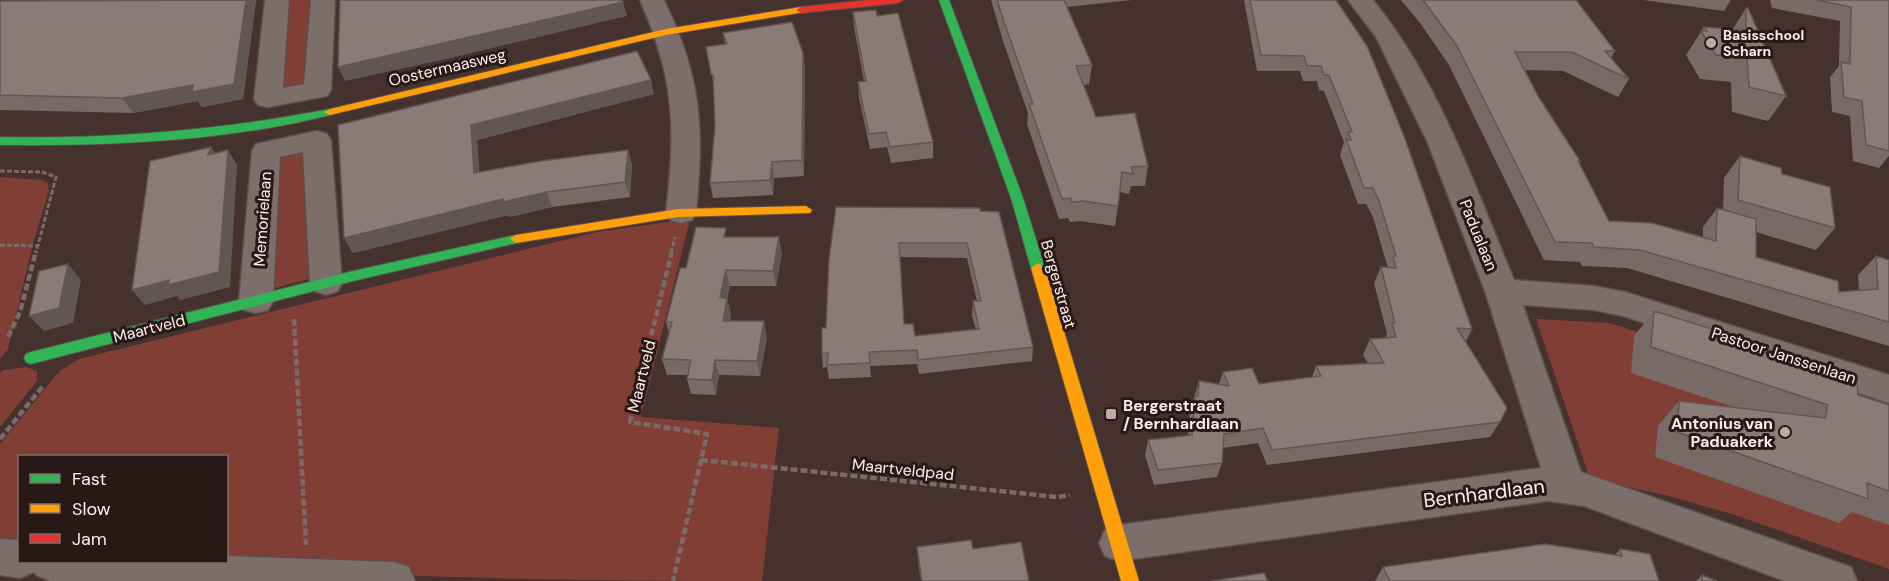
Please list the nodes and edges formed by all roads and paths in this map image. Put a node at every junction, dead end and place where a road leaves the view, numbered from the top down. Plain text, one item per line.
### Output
1 (277, 0) edge
2 (323, 0) edge
3 (652, 0) edge
4 (898, 0) edge
5 (944, 0) edge
6 (1360, 0) edge
7 (668, 32) junction
8 (0, 141) edge
9 (0, 171) edge
10 (806, 210) dead end
11 (681, 213) junction
12 (0, 245) edge
13 (37, 246) junction
14 (326, 283) junction
15 (293, 291) junction
16 (1502, 291) junction
17 (256, 301) junction
18 (4, 346) dead end
19 (74, 347) junction
20 (31, 358) dead end
21 (1889, 388) edge
22 (0, 439) edge
23 (701, 460) junction
24 (1566, 485) junction
25 (1103, 491) junction
26 (1119, 543) junction
27 (0, 557) edge
28 (18, 559) edge
29 (65, 563) edge
30 (170, 577) edge
31 (308, 579) junction
32 (357, 581) edge
33 (394, 581) edge
34 (673, 581) edge
35 (1130, 581) edge
36 (1836, 581) edge

1 - 2 street
3 - 7 street
4 - 7 street, Oostermaasweg
5 - 25 street, Bergerstraat
6 - 16 street, Padualaan
7 - 8 street, Oostermaasweg
7 - 11 street
9 - 13 path
10 - 11 street, Maartveld
11 - 14 street, Maartveld
11 - 23 path, Maartveld
12 - 13 path
13 - 18 path
14 - 15 street, Maartveld
14 - 17 street, Memorielaan
15 - 17 street, Maartveld
15 - 31 path
16 - 21 street, Pastoor Janssenlaan
16 - 24 street, Padualaan
17 - 19 street, Maartveld
19 - 20 street, Maartveld
19 - 22 path
23 - 25 path, Maartveldpad
23 - 34 path, Maartveld
24 - 26 street, Bernhardlaan
24 - 36 street, Bernhardlaan
25 - 26 street, Bergerstraat
26 - 35 street, Bergerstraat
27 - 28 street
29 - 30 street
30 - 31 street
31 - 32 street
32 - 33 street

